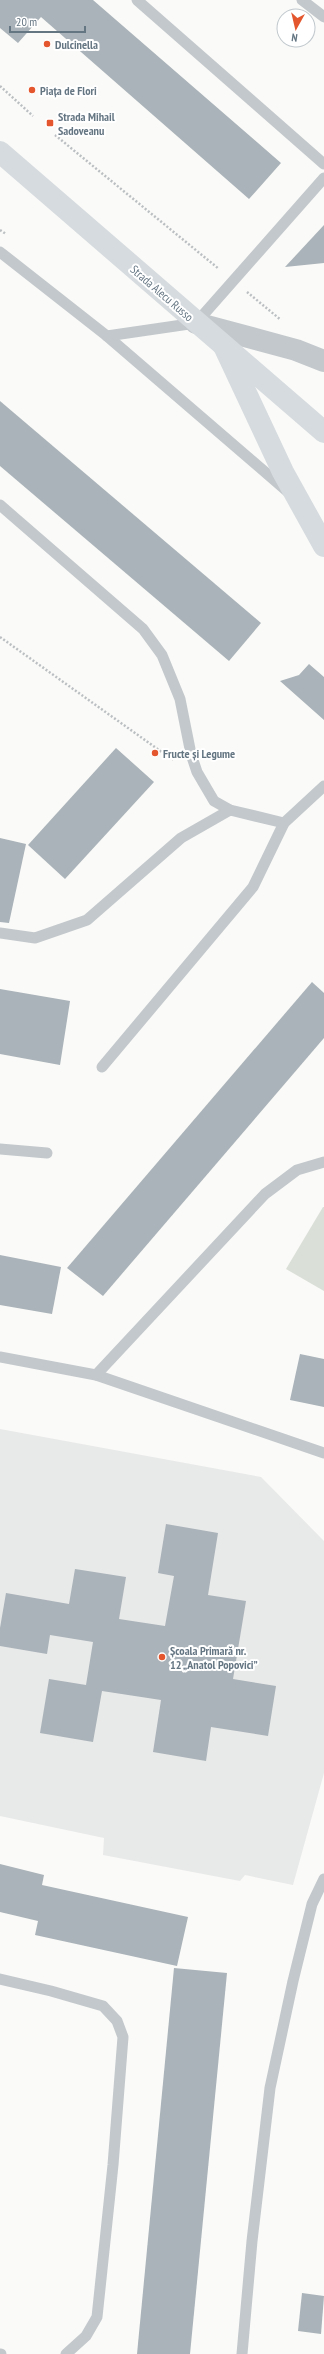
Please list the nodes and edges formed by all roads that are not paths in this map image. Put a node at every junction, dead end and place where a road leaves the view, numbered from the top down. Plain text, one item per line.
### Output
1 (137, 0) edge
2 (302, 0) edge
3 (324, 17) edge
4 (0, 152) edge
5 (324, 164) edge
6 (324, 178) edge
7 (0, 252) edge
8 (196, 323) junction
9 (107, 336) junction
10 (224, 346) junction
11 (324, 361) edge
12 (324, 432) edge
13 (296, 499) junction
14 (0, 505) edge
15 (324, 546) edge
16 (324, 786) edge
17 (230, 810) junction
18 (284, 823) junction
19 (0, 933) edge
20 (102, 1067) dead end
21 (0, 1149) edge
22 (47, 1154) dead end
23 (324, 1162) edge
24 (0, 1357) edge
25 (96, 1375) junction
26 (324, 1453) edge
27 (324, 1878) edge
28 (0, 1979) edge
29 (66, 2354) edge
30 (242, 2354) edge

1 - 5 lane
2 - 3 lane
4 - 8 main road, Strada Alecu Russo
6 - 8 lane
7 - 9 lane
8 - 9 lane
8 - 10 main road, Strada Alecu Russo
8 - 11 street
9 - 13 lane
10 - 12 main road, Strada Alecu Russo
10 - 13 main road
13 - 15 main road
14 - 17 lane
16 - 18 lane
17 - 18 lane
17 - 19 lane
18 - 20 lane
21 - 22 lane
23 - 25 lane
24 - 25 lane
25 - 26 lane
27 - 30 lane
28 - 29 lane

